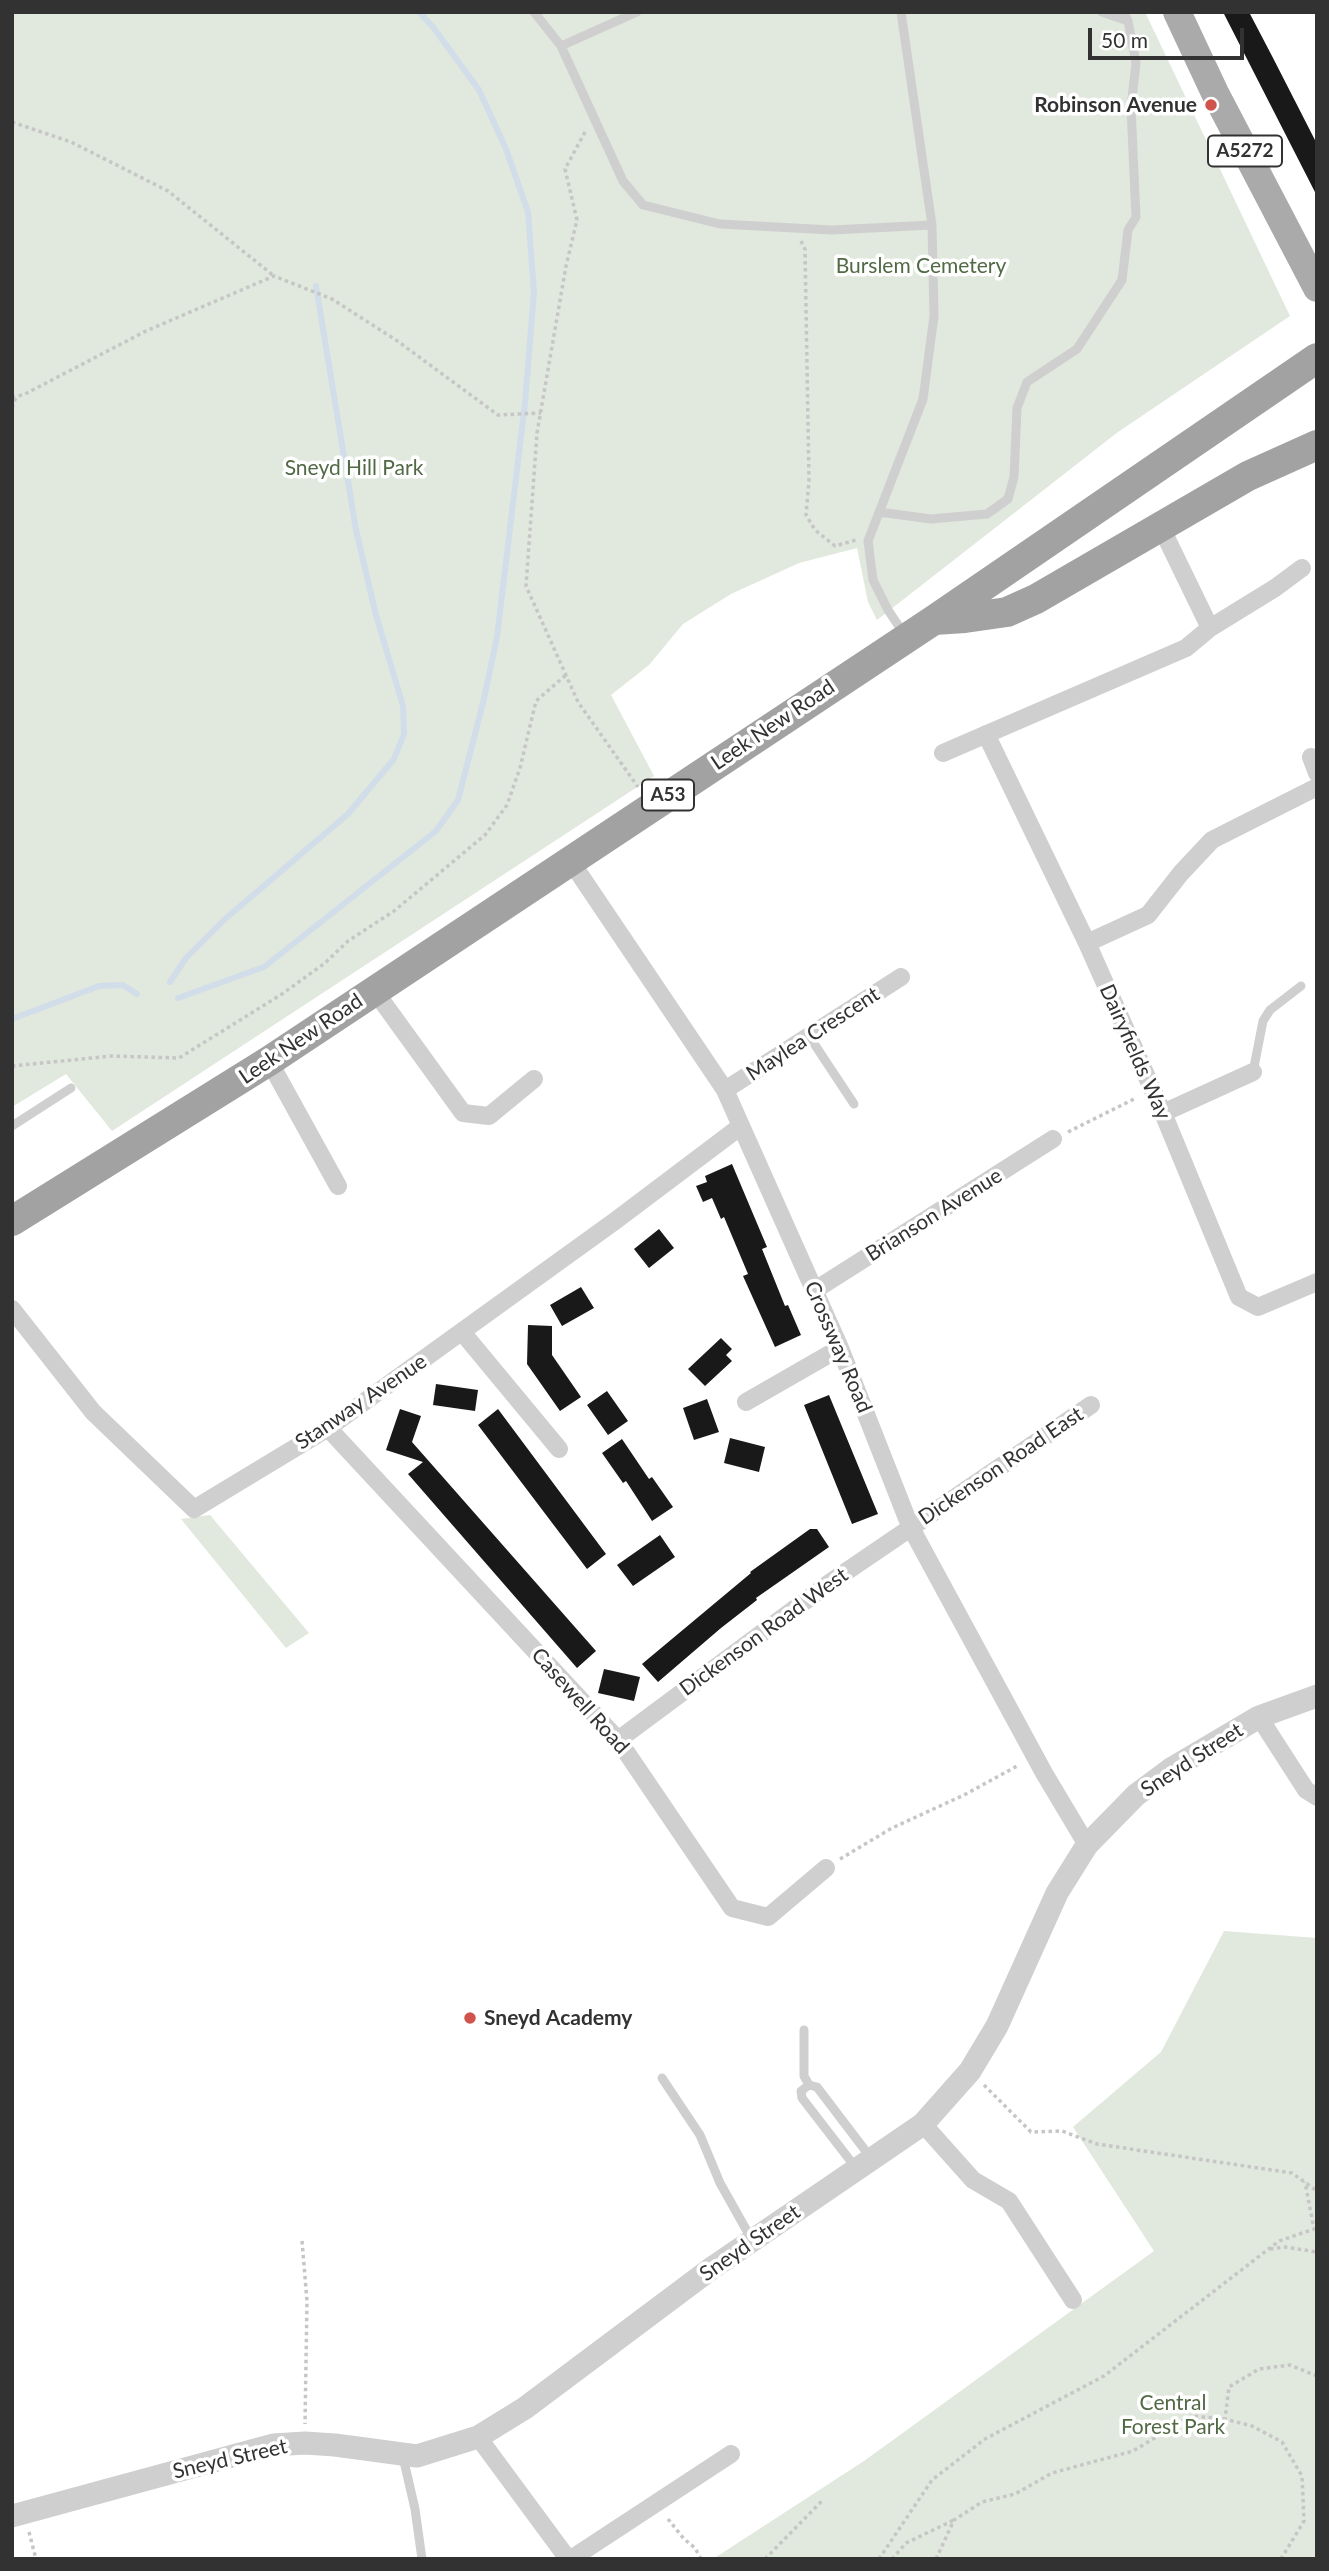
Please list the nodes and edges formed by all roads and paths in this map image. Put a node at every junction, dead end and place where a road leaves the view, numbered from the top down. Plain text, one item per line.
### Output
1 (534, 12) edge
2 (637, 12) edge
3 (901, 12) edge
4 (1102, 12) edge
5 (1177, 12) edge
6 (1126, 17) edge
7 (561, 46) junction
8 (594, 118) junction
9 (12, 122) edge
10 (932, 225) junction
11 (795, 228) junction
12 (274, 276) junction
13 (1317, 288) edge
14 (1317, 358) edge
15 (14, 397) edge
16 (12, 408) edge
17 (541, 413) junction
18 (1317, 445) edge
19 (880, 512) junction
20 (1160, 526) junction
21 (868, 541) junction
22 (1302, 568) dead end
23 (934, 620) junction
24 (1210, 628) junction
25 (906, 636) junction
26 (566, 675) junction
27 (986, 734) junction
28 (943, 752) dead end
29 (1317, 787) edge
30 (652, 805) junction
31 (570, 860) junction
32 (1087, 943) junction
33 (901, 977) dead end
34 (1301, 986) dead end
35 (374, 990) junction
36 (809, 1036) junction
37 (269, 1061) junction
38 (12, 1066) edge
39 (1253, 1072) joint
40 (534, 1079) dead end
41 (71, 1088) dead end
42 (725, 1090) junction
43 (1153, 1090) junction
44 (854, 1104) dead end
45 (1163, 1113) junction
46 (12, 1126) edge
47 (741, 1126) junction
48 (1053, 1139) joint
49 (338, 1186) dead end
50 (12, 1221) edge
51 (1317, 1282) edge
52 (815, 1290) junction
53 (12, 1309) edge
54 (462, 1332) junction
55 (840, 1348) junction
56 (746, 1402) dead end
57 (1091, 1405) dead end
58 (328, 1428) junction
59 (559, 1449) dead end
60 (910, 1527) junction
61 (1317, 1696) edge
62 (1259, 1717) junction
63 (618, 1740) junction
64 (1035, 1757) junction
65 (1317, 1797) edge
66 (1087, 1845) junction
67 (826, 1867) joint
68 (804, 2030) dead end
69 (970, 2071) junction
70 (662, 2078) dead end
71 (810, 2085) junction
72 (923, 2124) junction
73 (865, 2164) junction
74 (1305, 2182) junction
75 (1317, 2191) edge
76 (302, 2241) dead end
77 (753, 2241) junction
78 (1270, 2249) junction
79 (1317, 2252) edge
80 (1073, 2300) dead end
81 (1317, 2376) edge
82 (1225, 2419) junction
83 (478, 2437) junction
84 (305, 2443) junction
85 (731, 2454) dead end
86 (402, 2455) junction
87 (822, 2501) dead end
88 (656, 2503) junction
89 (18, 2515) edge
90 (954, 2520) junction
91 (36, 2559) edge
92 (422, 2559) edge
93 (570, 2559) edge
94 (702, 2559) edge
95 (765, 2559) edge
96 (879, 2559) edge
97 (892, 2559) edge
98 (936, 2559) edge
99 (1281, 2559) edge

1 - 7 lane
2 - 7 lane
3 - 10 lane
4 - 6 lane
5 - 13 main road, A5272
6 - 19 lane
7 - 8 lane
8 - 11 lane
8 - 17 path
9 - 12 path
10 - 11 lane
10 - 19 lane
11 - 21 path
12 - 15 path
12 - 17 path
14 - 23 highway, Leek New Road / A53
15 - 16 path
17 - 26 path
18 - 20 highway
19 - 21 lane
20 - 23 highway
20 - 24 street
21 - 25 lane
22 - 24 street
23 - 25 highway, Leek New Road / A53
24 - 27 street
25 - 30 highway, Leek New Road / A53
26 - 30 path
26 - 38 path
27 - 28 street
27 - 32 street, Dairyfields Way
29 - 32 street
30 - 31 highway, Leek New Road / A53
31 - 35 highway, Leek New Road / A53
31 - 42 street, Crossway Road
32 - 43 street, Dairyfields Way
33 - 36 street, Maylea Crescent
34 - 39 lane
35 - 37 highway, Leek New Road / A53
35 - 40 street
36 - 42 street, Maylea Crescent
36 - 44 lane
37 - 49 street
37 - 50 highway, Leek New Road / A53
39 - 45 street
41 - 46 lane
42 - 47 street, Crossway Road
43 - 45 street, Dairyfields Way
43 - 48 path
45 - 51 street, Dairyfields Way
47 - 52 street, Crossway Road
47 - 54 street, Stanway Avenue
48 - 52 street, Brianson Avenue
52 - 55 street, Crossway Road
53 - 58 street, Stanway Avenue
54 - 58 street, Stanway Avenue
54 - 59 street
55 - 56 street
55 - 60 street, Crossway Road
57 - 60 street, Dickenson Road East
58 - 63 street, Casewell Road
60 - 63 street, Dickenson Road West
60 - 64 street, Crossway Road
61 - 62 street, Sneyd Street
62 - 65 street
62 - 66 street, Sneyd Street
63 - 67 street, Casewell Road
64 - 66 street, Crossway Road
64 - 67 path
66 - 69 street, Sneyd Street
68 - 71 lane
69 - 72 street, Sneyd Street
69 - 74 path
70 - 77 lane
71 - 73 lane
71 - 73 lane
72 - 73 street, Sneyd Street
72 - 80 street
73 - 77 street, Sneyd Street
74 - 75 path
74 - 78 path
76 - 84 path
77 - 83 street, Sneyd Street
78 - 79 path
78 - 96 path
81 - 82 path
82 - 90 path
82 - 99 path
83 - 86 street, Sneyd Street
83 - 93 street
84 - 86 street, Sneyd Street
84 - 89 street, Sneyd Street
85 - 88 street
86 - 92 lane
87 - 95 path
88 - 93 street
88 - 94 path
89 - 91 path
90 - 97 path
90 - 98 path

